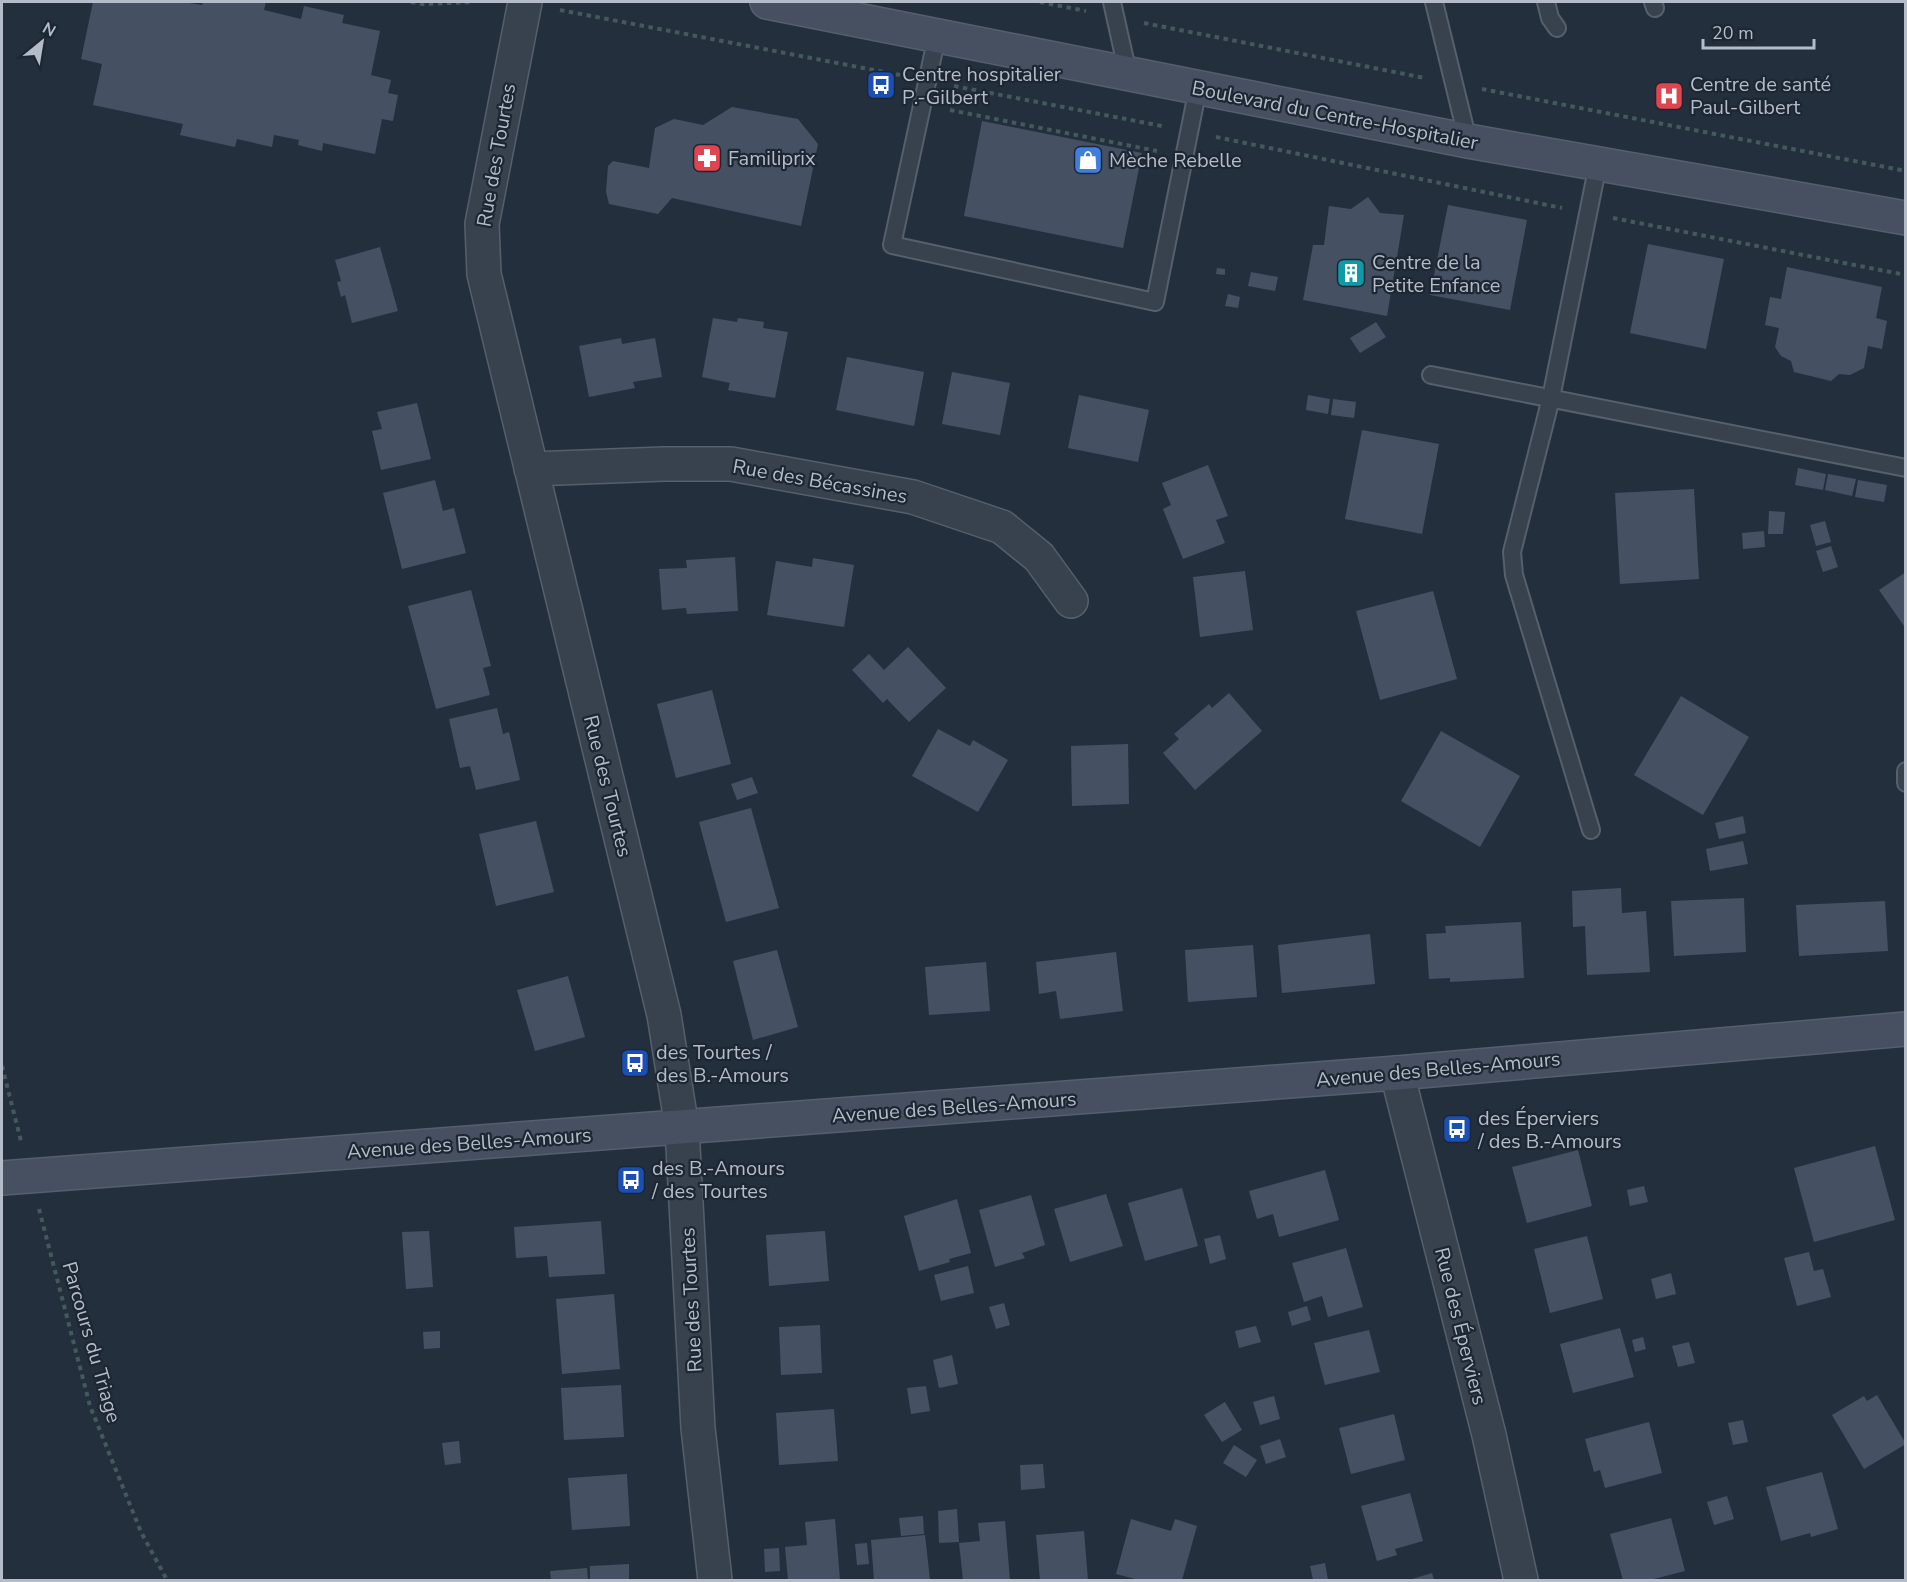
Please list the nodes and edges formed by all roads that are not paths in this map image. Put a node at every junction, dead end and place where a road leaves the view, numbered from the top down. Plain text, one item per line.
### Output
1 (525, 2) edge
2 (767, 2) edge
3 (1112, 2) edge
4 (1434, 2) edge
5 (1546, 2) edge
6 (1557, 28) dead end
7 (937, 36) junction
8 (1128, 74) junction
9 (1198, 88) junction
10 (1468, 141) junction
11 (1598, 164) junction
12 (1905, 218) edge
13 (1431, 375) dead end
14 (1551, 398) junction
15 (1905, 468) edge
16 (531, 469) junction
17 (1071, 601) dead end
18 (1905, 771) edge
19 (1905, 783) edge
20 (1591, 830) dead end
21 (1905, 1029) edge
22 (1397, 1073) junction
23 (682, 1128) junction
24 (2, 1178) edge
25 (715, 1581) edge
26 (1521, 1581) edge

1 - 16 street, Rue des Tourtes
2 - 7 street, Boulevard du Centre-Hospitalier
3 - 8 lane
4 - 10 lane
5 - 6 lane
7 - 8 street, Boulevard du Centre-Hospitalier
7 - 9 lane
8 - 9 street, Boulevard du Centre-Hospitalier
9 - 10 street, Boulevard du Centre-Hospitalier
10 - 11 street, Boulevard du Centre-Hospitalier
11 - 12 street, Boulevard du Centre-Hospitalier
11 - 14 lane
13 - 14 lane
14 - 15 lane
14 - 20 lane
16 - 17 street, Rue des Bécassines
16 - 23 street, Rue des Tourtes
18 - 19 lane
21 - 22 street, Avenue des Belles-Amours
22 - 23 street, Avenue des Belles-Amours
22 - 26 street, Rue des Éperviers
23 - 24 street, Avenue des Belles-Amours
23 - 25 street, Rue des Tourtes

